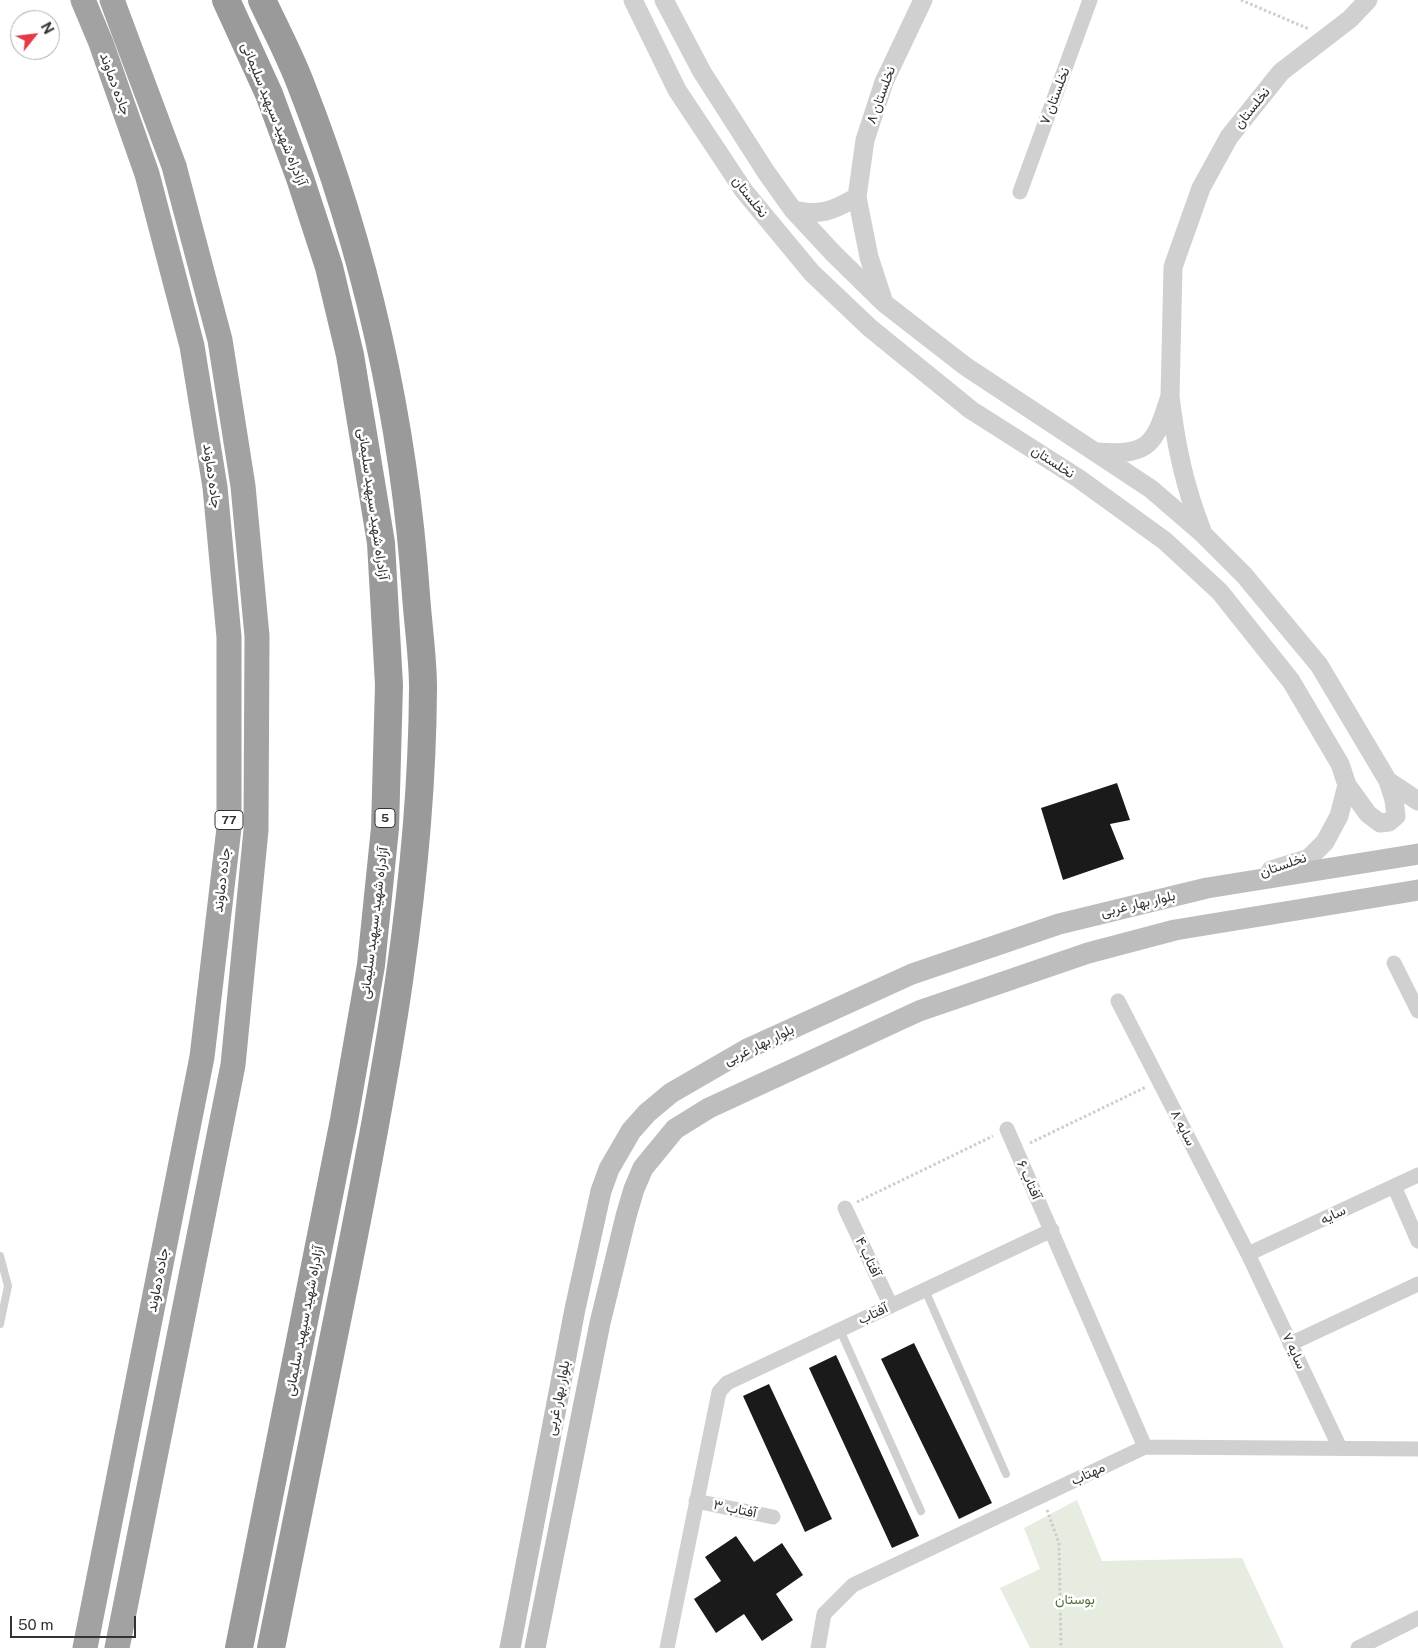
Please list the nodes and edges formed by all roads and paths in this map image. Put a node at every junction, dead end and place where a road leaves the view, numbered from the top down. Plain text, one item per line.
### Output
1 (82, 0) edge
2 (112, 0) edge
3 (226, 0) edge
4 (262, 0) edge
5 (633, 0) edge
6 (664, 0) edge
7 (924, 0) edge
8 (1090, 0) edge
9 (1241, 0) edge
10 (1368, 0) edge
11 (1326, 37) junction
12 (1020, 192) dead end
13 (857, 197) junction
14 (793, 210) junction
15 (884, 303) junction
16 (1170, 396) junction
17 (1096, 452) junction
18 (1202, 533) junction
19 (1388, 781) junction
20 (1347, 785) junction
21 (1418, 801) edge
22 (1418, 854) edge
23 (1208, 888) junction
24 (1418, 890) edge
25 (1394, 963) dead end
26 (1118, 1001) dead end
27 (1418, 1011) edge
28 (1159, 1080) junction
29 (1007, 1130) joint
30 (1016, 1150) junction
31 (1418, 1175) edge
32 (1394, 1186) junction
33 (846, 1208) joint
34 (1052, 1230) junction
35 (1418, 1240) edge
36 (1248, 1254) junction
37 (0, 1256) edge
38 (1418, 1284) edge
39 (925, 1290) junction
40 (891, 1306) junction
41 (0, 1324) edge
42 (840, 1330) junction
43 (1290, 1344) junction
44 (1145, 1447) junction
45 (1340, 1448) junction
46 (1418, 1449) edge
47 (1006, 1474) dead end
48 (1042, 1495) junction
49 (696, 1501) junction
50 (921, 1511) dead end
51 (774, 1517) dead end
52 (279, 1610) junction
53 (1418, 1618) edge
54 (85, 1648) edge
55 (117, 1648) edge
56 (240, 1648) edge
57 (271, 1648) edge
58 (278, 1648) edge
59 (510, 1648) edge
60 (535, 1648) edge
61 (667, 1648) edge
62 (818, 1648) edge
63 (1061, 1648) edge
64 (1358, 1648) edge

1 - 54 highway, جاده دماوند / 77
2 - 55 highway, جاده دماوند / 77
3 - 56 highway, آزادراه شهید سپهبد سلیمانی / 5
4 - 52 highway
5 - 20 street, نخلستان
6 - 14 street, نخلستان
7 - 13 street, نخلستان ۸
8 - 12 street, نخلستان ۷
9 - 11 path
10 - 11 street, نخلستان
11 - 16 street, نخلستان
13 - 14 street
13 - 15 street, نخلستان ۸
14 - 15 street, نخلستان
15 - 17 street, نخلستان
16 - 17 street
16 - 18 street
17 - 18 street, نخلستان
18 - 19 street, نخلستان
19 - 20 street
19 - 21 street, نخلستان
20 - 23 street, نخلستان
22 - 23 main road, بلوار بهار غربی
23 - 59 main road, بلوار بهار غربی
24 - 60 main road, بلوار بهار غربی
25 - 27 street
26 - 28 street, سایه ۸
28 - 30 path
28 - 36 street, سایه ۸
29 - 30 street, آفتاب ۶
29 - 33 path
30 - 34 street, آفتاب ۶
31 - 32 street, سایه
32 - 35 street
32 - 36 street, سایه
33 - 40 street, آفتاب ۴
34 - 39 street, آفتاب
34 - 44 street
36 - 43 street, سایه ۷
37 - 41 lane
38 - 43 street
39 - 40 street, آفتاب
39 - 47 lane
40 - 42 street, آفتاب
42 - 49 street, آفتاب
42 - 50 lane
43 - 45 street, سایه ۷
44 - 45 street, مهتاب
44 - 48 street, مهتاب
45 - 46 street, مهتاب
48 - 62 street, مهتاب
48 - 63 path
49 - 51 street, آفتاب ۳
49 - 61 street, آفتاب
52 - 57 highway
52 - 58 highway
53 - 64 street

